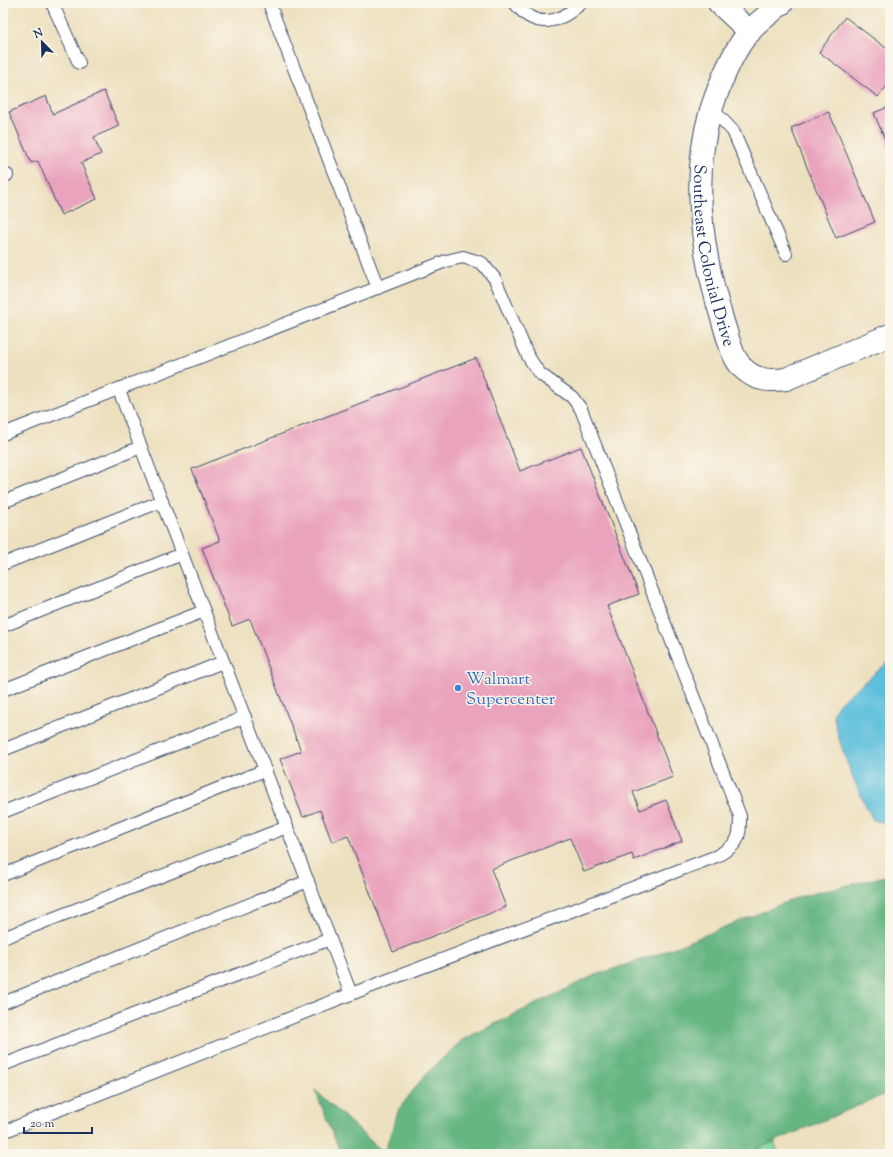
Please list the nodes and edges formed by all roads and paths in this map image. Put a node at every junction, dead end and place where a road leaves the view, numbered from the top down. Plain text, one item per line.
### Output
1 (52, 3) edge
2 (268, 3) edge
3 (515, 3) edge
4 (581, 3) edge
5 (719, 3) edge
6 (782, 3) edge
7 (750, 32) junction
8 (78, 63) dead end
9 (712, 109) junction
10 (786, 254) dead end
11 (378, 288) junction
12 (890, 335) edge
13 (119, 390) junction
14 (3, 434) edge
15 (141, 447) junction
16 (3, 502) edge
17 (162, 502) junction
18 (182, 554) junction
19 (3, 564) edge
20 (204, 611) junction
21 (3, 626) edge
22 (224, 662) junction
23 (3, 690) edge
24 (245, 717) junction
25 (3, 750) edge
26 (265, 770) junction
27 (3, 812) edge
28 (287, 827) junction
29 (3, 875) edge
30 (308, 881) junction
31 (3, 938) edge
32 (330, 939) junction
33 (351, 994) junction
34 (3, 1003) edge
35 (3, 1065) edge
36 (3, 1132) edge

1 - 8 lane
2 - 11 lane
3 - 4 lane
5 - 7 street
6 - 7 street, Southeast Colonial Drive
7 - 9 street, Southeast Colonial Drive
9 - 10 lane
9 - 12 street, Southeast Colonial Drive
11 - 13 lane
11 - 33 lane
13 - 14 lane
13 - 15 lane
15 - 16 lane
15 - 17 lane
17 - 18 lane
17 - 19 lane
18 - 20 lane
18 - 21 lane
20 - 22 lane
20 - 23 lane
22 - 24 lane
22 - 25 lane
24 - 26 lane
24 - 27 lane
26 - 28 lane
26 - 29 lane
28 - 30 lane
28 - 31 lane
30 - 32 lane
30 - 34 lane
32 - 33 lane
32 - 35 lane
33 - 36 lane

